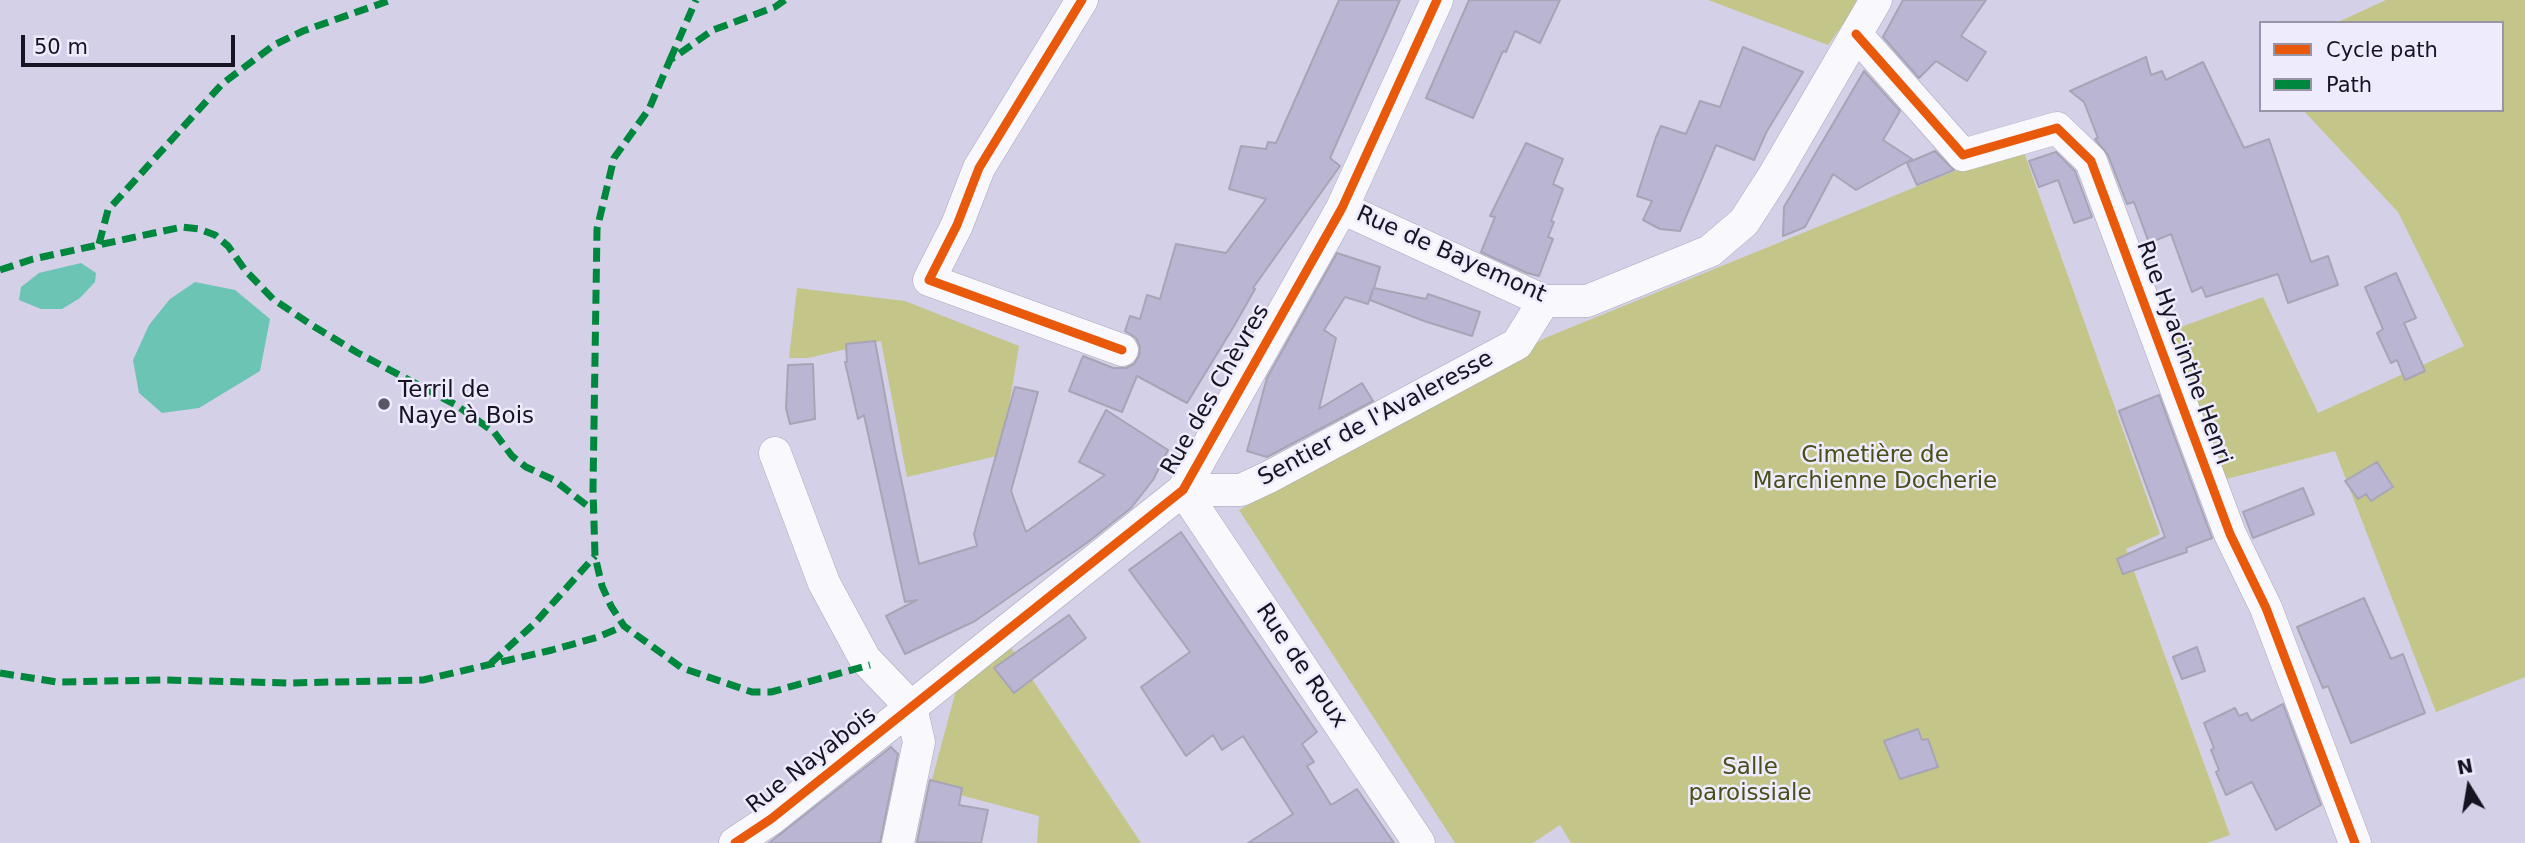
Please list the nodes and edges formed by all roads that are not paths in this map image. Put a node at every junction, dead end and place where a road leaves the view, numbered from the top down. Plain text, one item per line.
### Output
1 (1082, 0) edge
2 (1437, 0) edge
3 (1876, 0) edge
4 (1856, 34) junction
5 (1342, 208) junction
6 (1544, 301) junction
7 (1122, 350) dead end
8 (775, 453) dead end
9 (1183, 490) junction
10 (911, 707) junction
11 (735, 843) edge
12 (898, 843) edge
13 (1419, 843) edge
14 (2355, 843) edge

1 - 7 street
2 - 5 street, Rue des Chèvres
3 - 4 street, Rue de Bayemont
4 - 6 street, Rue de Bayemont
4 - 14 street, Rue Hyacinthe Henri
5 - 6 street, Rue de Bayemont
5 - 9 street, Rue des Chèvres
6 - 9 street, Sentier de l'Avaleresse
8 - 10 street
9 - 10 street, Rue des Chèvres
9 - 13 street, Rue de Roux
10 - 11 street, Rue Nayabois
10 - 12 street

